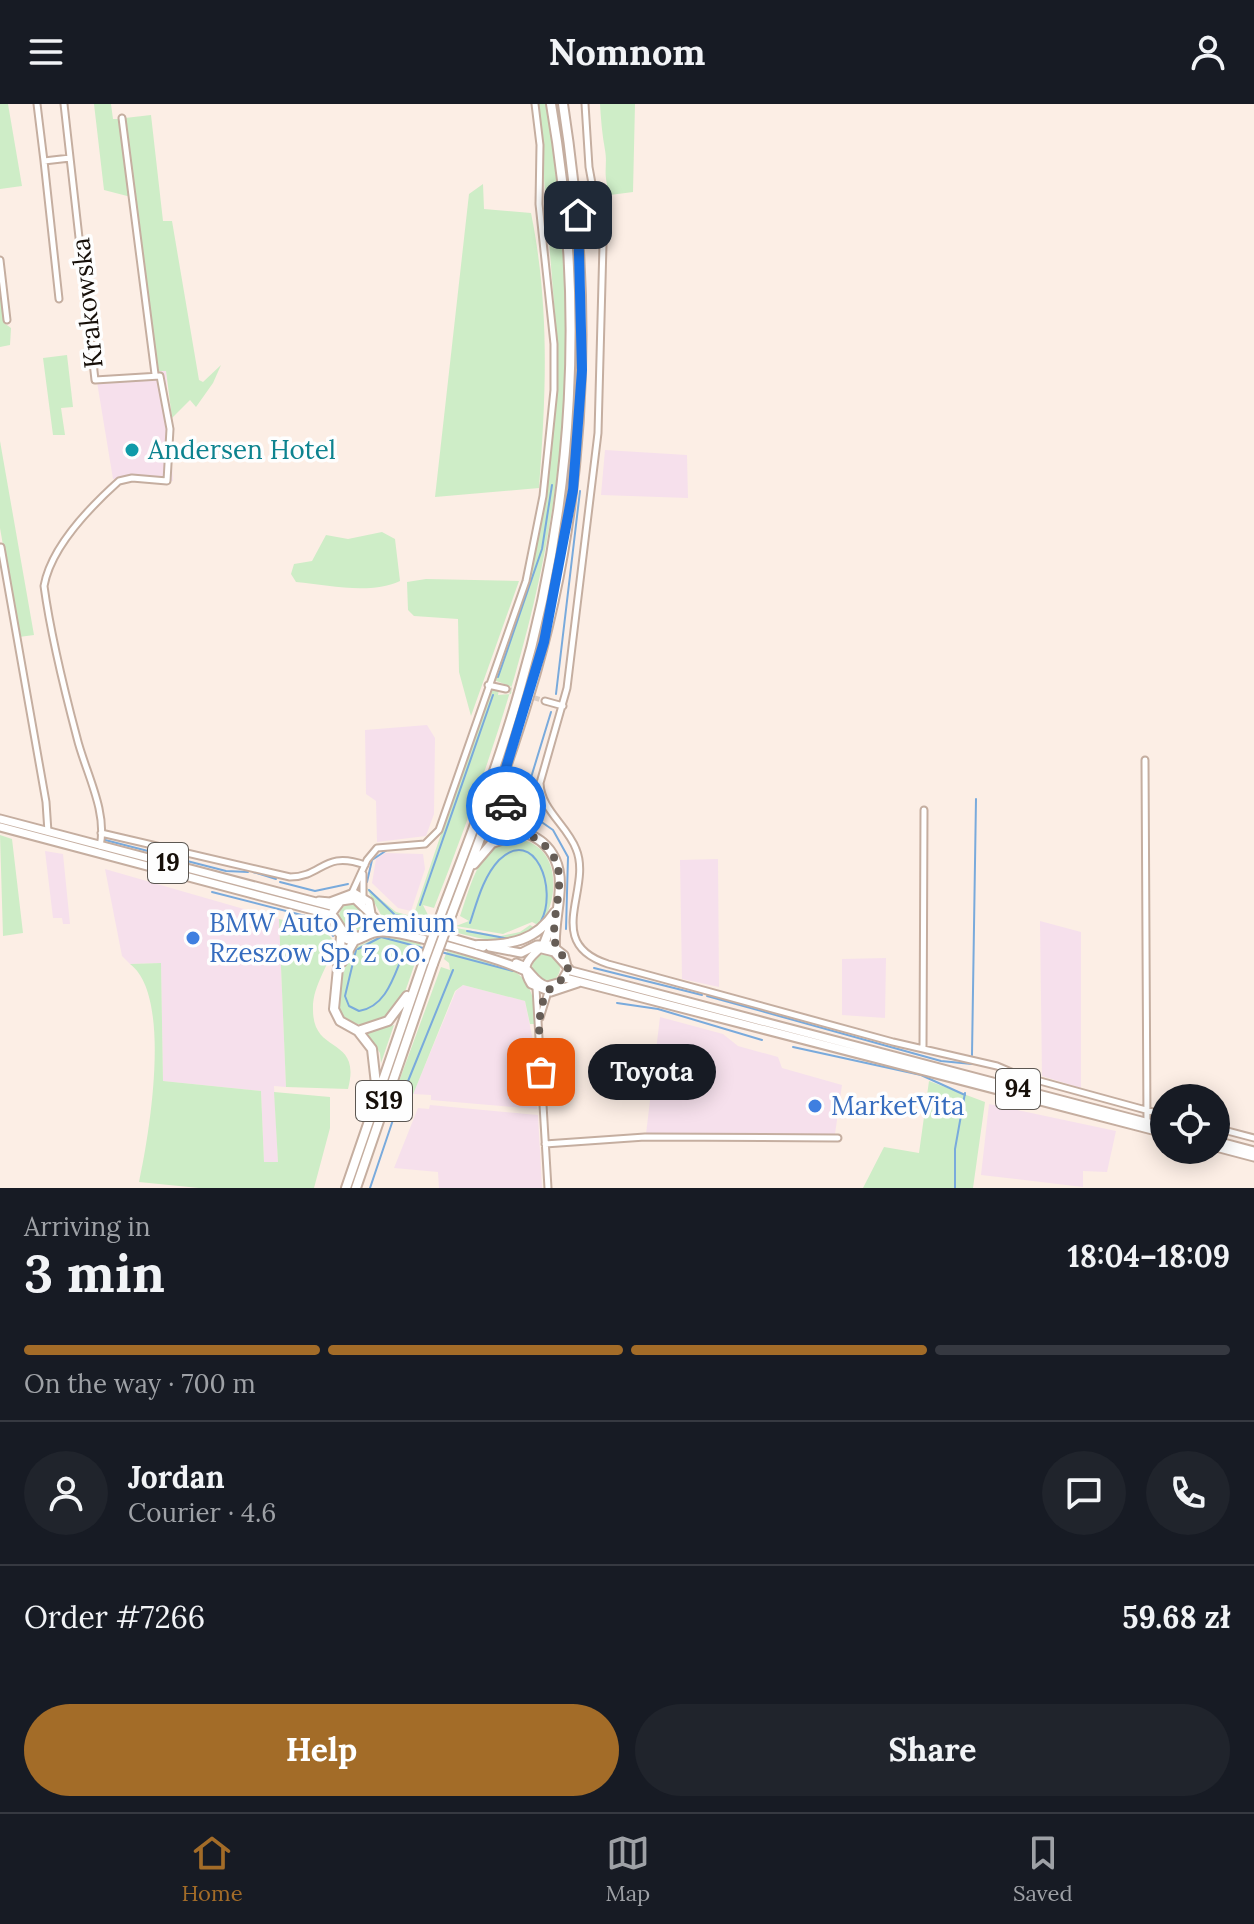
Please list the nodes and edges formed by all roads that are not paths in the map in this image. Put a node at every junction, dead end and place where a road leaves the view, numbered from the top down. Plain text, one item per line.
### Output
1 (37, 104) edge
2 (64, 104) edge
3 (535, 104) edge
4 (551, 104) edge
5 (563, 104) edge
6 (585, 104) edge
7 (122, 118) dead end
8 (70, 158) junction
9 (44, 161) junction
10 (0, 260) edge
11 (59, 299) dead end
12 (7, 320) dead end
13 (155, 374) junction
14 (1, 547) edge
15 (488, 685) junction
16 (506, 689) tunnel mouth
17 (545, 701) tunnel mouth
18 (563, 706) junction
19 (1145, 760) dead end
20 (505, 771) junction
21 (924, 810) dead end
22 (0, 819) edge
23 (0, 827) edge
24 (101, 831) junction
25 (48, 832) junction
26 (522, 833) junction
27 (99, 848) junction
28 (364, 866) junction
29 (466, 874) junction
30 (350, 896) junction
31 (363, 896) junction
32 (289, 900) junction
33 (448, 911) junction
34 (555, 911) junction
35 (333, 915) junction
36 (374, 915) junction
37 (371, 928) junction
38 (341, 937) junction
39 (355, 938) junction
40 (416, 939) junction
41 (543, 946) junction
42 (555, 947) junction
43 (480, 949) junction
44 (429, 963) junction
45 (526, 965) junction
46 (340, 966) junction
47 (567, 970) junction
48 (418, 978) junction
49 (607, 984) junction
50 (536, 988) junction
51 (550, 989) junction
52 (539, 1023) junction
53 (358, 1031) junction
54 (886, 1040) junction
55 (923, 1048) junction
56 (883, 1052) junction
57 (374, 1101) junction
58 (1148, 1110) junction
59 (1147, 1123) junction
60 (1150, 1124) edge
61 (1150, 1129) edge
62 (1230, 1132) edge
63 (838, 1138) dead end
64 (1254, 1138) edge
65 (545, 1144) junction
66 (1230, 1145) edge
67 (1230, 1151) edge
68 (1254, 1151) edge
69 (1254, 1157) edge
70 (346, 1188) edge
71 (356, 1188) edge
72 (548, 1188) edge

1 - 9 street
2 - 8 street, Krakowska
3 - 15 street
4 - 33 highway, S19
5 - 20 highway, S19
6 - 18 street
7 - 13 street
8 - 9 street
8 - 13 street, Krakowska
9 - 11 street
10 - 12 street
13 - 24 street
14 - 25 street
15 - 16 street
15 - 28 street
17 - 18 street
18 - 54 street
19 - 58 street
20 - 26 highway
20 - 29 highway, S19
21 - 55 street
22 - 25 main road, 19
23 - 27 main road, 19
24 - 27 street
24 - 28 street
25 - 27 main road, 19
26 - 29 highway
26 - 34 highway
27 - 32 main road, 19
28 - 30 street
28 - 31 street
29 - 33 highway, S19
30 - 31 main road, 19
30 - 32 main road, 19
30 - 35 main road
30 - 36 main road
31 - 36 main road
32 - 35 main road
33 - 44 highway, S19, bridge
34 - 41 highway
34 - 42 highway
34 - 43 highway
35 - 38 main road
35 - 39 main road
36 - 37 main road
36 - 43 main road
37 - 39 main road
37 - 40 main road
38 - 39 main road
38 - 46 highway
39 - 40 main road
39 - 46 highway
40 - 43 main road
41 - 42 main road
41 - 43 main road
41 - 45 main road
41 - 47 main road, 94
42 - 47 main road
43 - 45 main road
44 - 48 highway, S19
44 - 71 highway, S19
45 - 50 main road
45 - 51 main road
46 - 53 highway
47 - 49 main road, 94
47 - 51 main road
48 - 53 highway
48 - 57 highway, S19
49 - 51 main road, 94
49 - 56 main road, 94
49 - 61 main road, 94
50 - 51 main road, 94
50 - 52 street
51 - 52 street
52 - 65 street
53 - 57 highway
54 - 55 street
54 - 56 street
55 - 58 street
56 - 59 main road, 94
57 - 70 highway, S19
58 - 59 street
59 - 60 main road, 94
62 - 64 street
63 - 65 street
65 - 72 street
66 - 68 main road
67 - 69 main road

